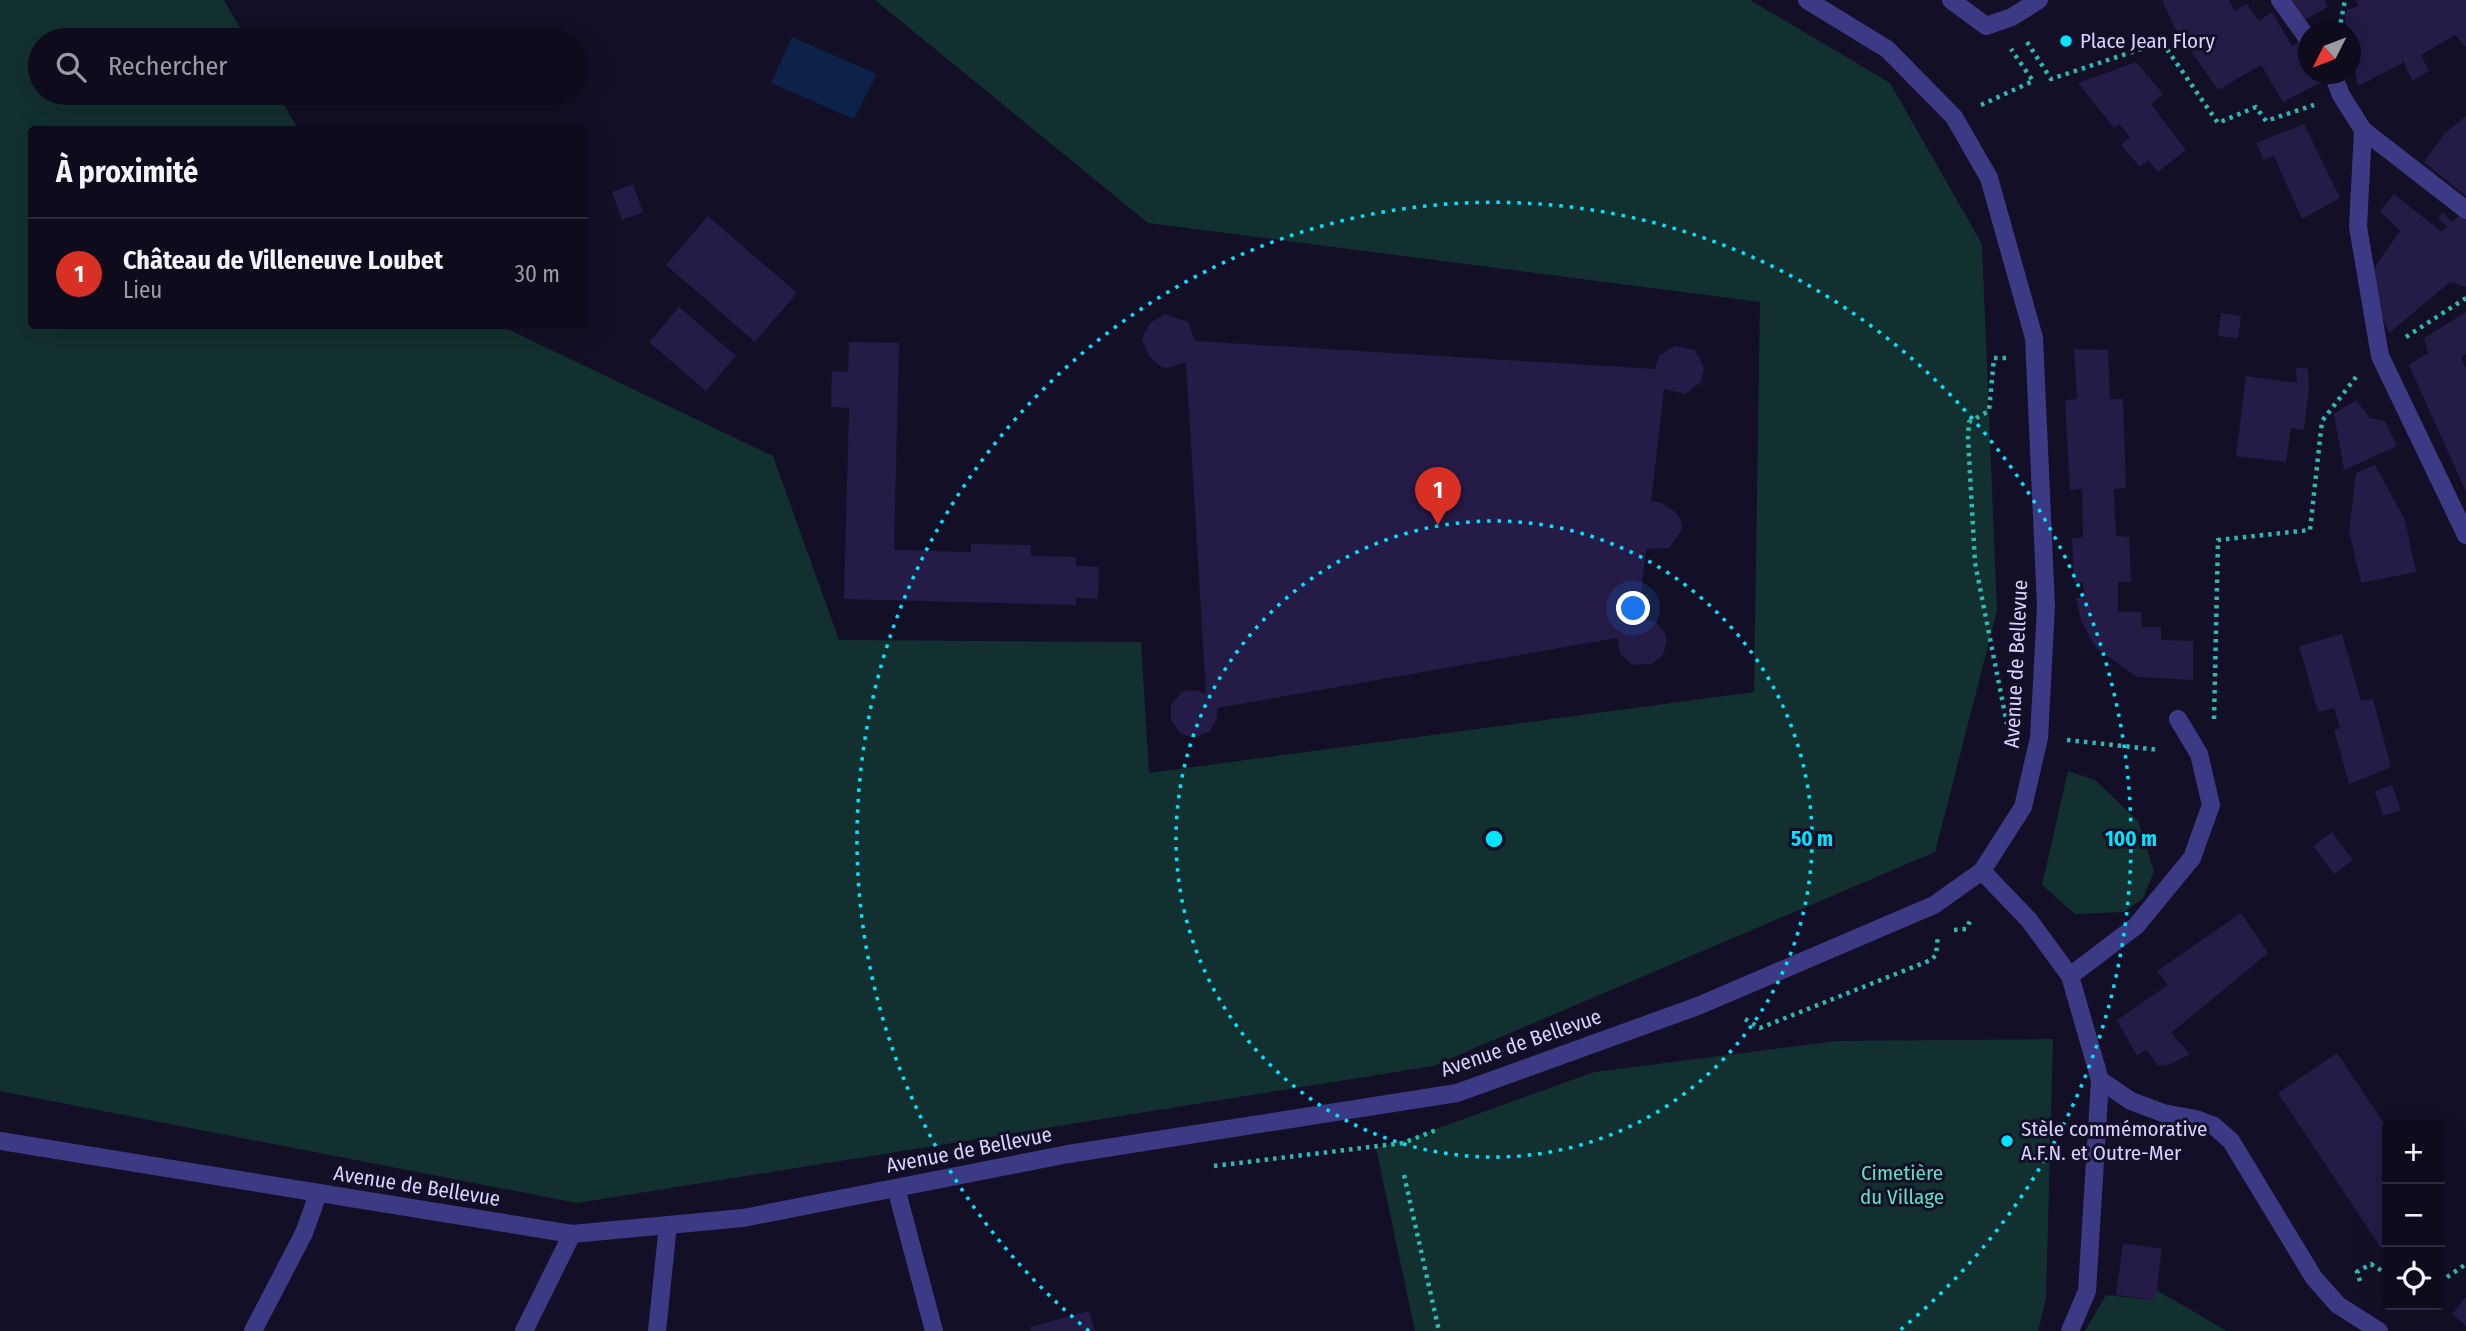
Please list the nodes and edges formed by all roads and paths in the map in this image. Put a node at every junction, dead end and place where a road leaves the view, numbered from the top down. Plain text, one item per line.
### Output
1 (1807, 0) edge
2 (1951, 0) edge
3 (2039, 0) edge
4 (2280, 0) edge
5 (2345, 0) edge
6 (2012, 18) junction
7 (2341, 21) edge
8 (2298, 25) edge
9 (1994, 26) junction
10 (2337, 84) edge
11 (2342, 95) junction
12 (1954, 117) junction
13 (2363, 130) junction
14 (2466, 210) edge
15 (2466, 298) edge
16 (2380, 356) junction
17 (2035, 359) junction
18 (2389, 379) junction
19 (2465, 531) edge
20 (2178, 719) joint
21 (2007, 726) dead end
22 (2039, 738) junction
23 (2199, 754) junction
24 (1982, 871) junction
25 (2070, 976) junction
26 (2100, 1080) junction
27 (0, 1141) edge
28 (1405, 1175) dead end
29 (896, 1188) junction
30 (318, 1194) junction
31 (668, 1225) junction
32 (572, 1234) junction
33 (2466, 1264) edge
34 (2445, 1279) edge
35 (253, 1331) edge
36 (524, 1331) edge
37 (657, 1331) edge
38 (934, 1331) edge
39 (1439, 1331) edge
40 (2070, 1331) edge
41 (2379, 1331) edge

1 - 12 street, Avenue de Bellevue
2 - 9 street
3 - 6 street
4 - 8 street
5 - 7 path
6 - 9 street
6 - 11 path
9 - 12 path
10 - 11 street
11 - 13 street
12 - 17 street, Avenue de Bellevue
13 - 14 street
13 - 16 street
15 - 16 path
16 - 18 street
17 - 21 path
17 - 22 street, Avenue de Bellevue
18 - 19 street
18 - 20 path
20 - 23 street
22 - 23 path
22 - 24 street, Avenue de Bellevue
23 - 25 street
24 - 25 street
24 - 29 street, Avenue de Bellevue
25 - 26 street
26 - 40 street
26 - 41 street
27 - 30 street, Avenue de Bellevue
28 - 39 path
29 - 31 street, Avenue de Bellevue
29 - 38 street
30 - 32 street, Avenue de Bellevue
30 - 35 street
31 - 32 street, Avenue de Bellevue
31 - 37 street
32 - 36 street
33 - 34 path

